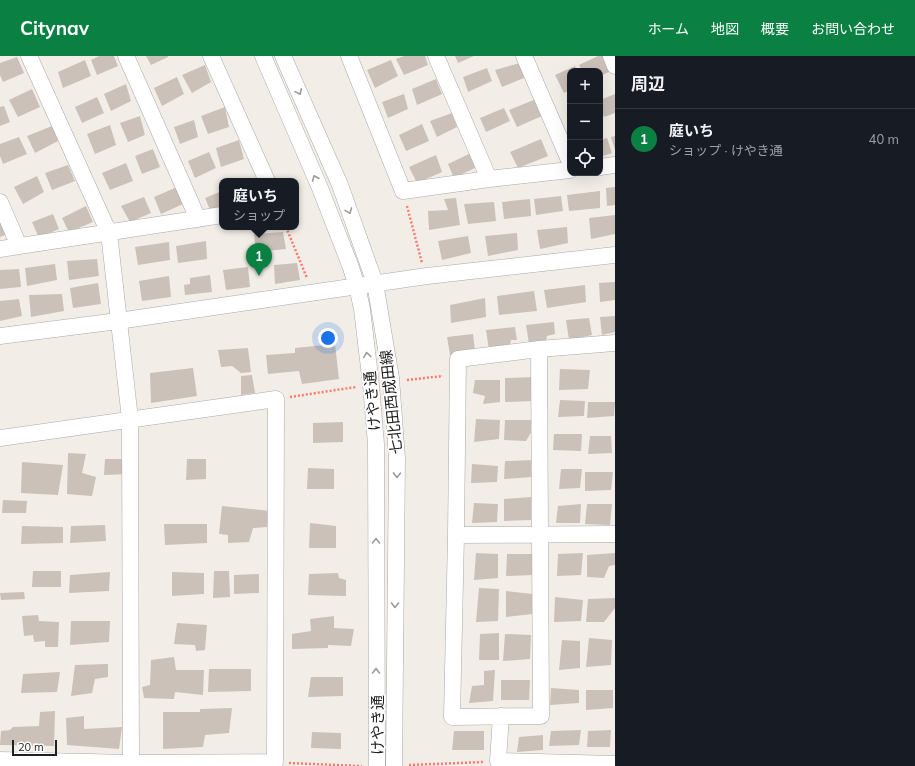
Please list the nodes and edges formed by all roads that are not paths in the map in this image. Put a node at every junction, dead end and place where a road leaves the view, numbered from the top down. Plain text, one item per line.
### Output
1 (29, 56) edge
2 (126, 56) edge
3 (211, 56) edge
4 (263, 56) edge
5 (283, 56) edge
6 (349, 56) edge
7 (436, 56) edge
8 (524, 56) edge
9 (611, 56) edge
10 (615, 66) edge
11 (567, 155) edge
12 (615, 165) edge
13 (603, 167) edge
14 (567, 170) edge
15 (266, 178) edge
16 (489, 179) junction
17 (0, 202) edge
18 (219, 216) edge
19 (198, 219) junction
20 (109, 233) junction
21 (19, 246) junction
22 (0, 249) edge
23 (615, 255) edge
24 (375, 283) junction
25 (357, 286) junction
26 (118, 321) junction
27 (0, 336) edge
28 (615, 343) edge
29 (539, 349) junction
30 (130, 419) junction
31 (0, 438) edge
32 (540, 534) junction
33 (615, 534) edge
34 (456, 535) junction
35 (501, 716) junction
36 (0, 760) edge
37 (131, 764) edge
38 (615, 764) edge
39 (377, 766) edge
40 (401, 766) edge

1 - 20 street
2 - 19 street
3 - 15 street
25 -> 4 street, けやき通
5 -> 24 street, 七北田西成田線
6 - 16 street
7 - 16 street
8 - 11 street
9 - 10 street
12 - 13 street
14 - 16 street
17 - 21 street
18 - 19 street
19 - 20 street
20 - 21 street
20 - 26 street
21 - 22 street
23 - 24 street
24 - 25 street
24 -> 40 street, 七北田西成田線
25 - 26 street
39 -> 25 street, けやき通
26 - 27 street
26 - 30 street
28 - 29 street
29 - 32 street
29 - 34 street
30 - 31 street
30 - 37 street
30 - 37 street
32 - 33 street
32 - 34 street
32 - 35 street
34 - 35 street
35 - 38 street
36 - 37 street

